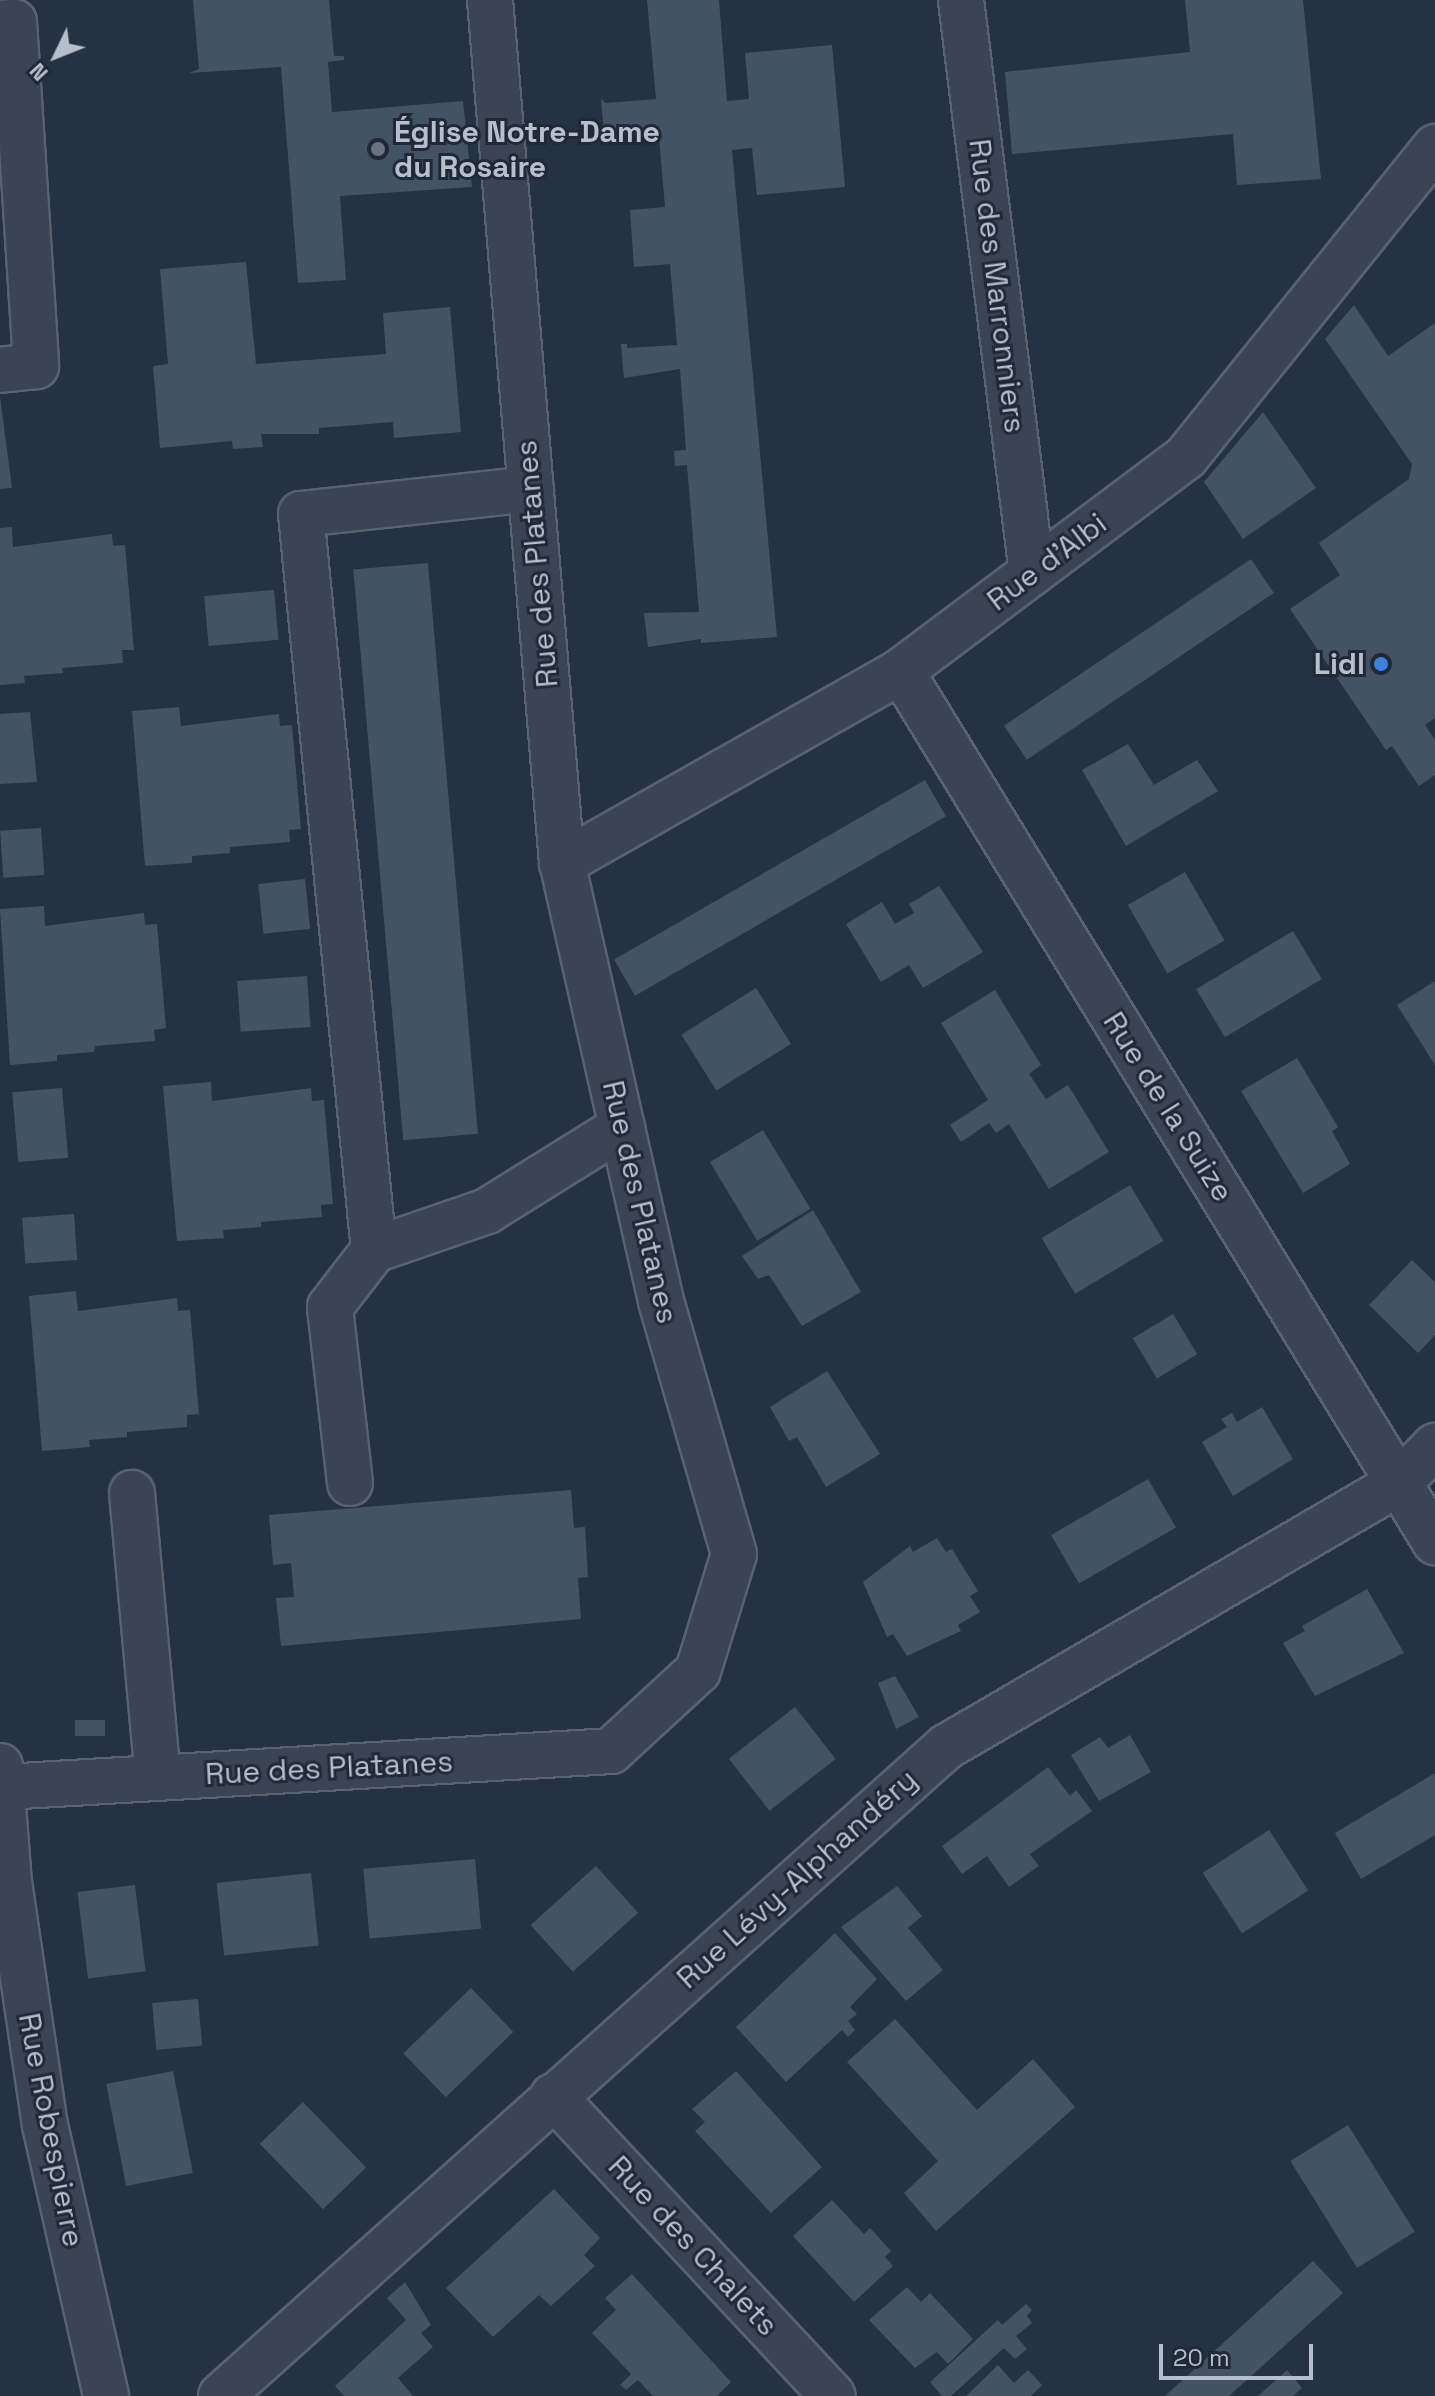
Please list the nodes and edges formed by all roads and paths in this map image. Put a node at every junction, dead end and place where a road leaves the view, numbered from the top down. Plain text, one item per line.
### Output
1 (490, 0) edge
2 (961, 0) edge
3 (0, 23) edge
4 (1426, 177) edge
5 (0, 370) edge
6 (531, 489) junction
7 (1032, 573) junction
8 (901, 671) junction
9 (562, 863) junction
10 (622, 1127) junction
11 (374, 1250) junction
12 (1435, 1446) edge
13 (350, 1483) dead end
14 (1399, 1483) junction
15 (132, 1493) dead end
16 (1435, 1542) edge
17 (2, 1777) edge
18 (158, 1778) junction
19 (553, 2096) junction
20 (106, 2396) edge
21 (221, 2396) edge
22 (833, 2396) edge

1 - 6 street, Rue des Platanes
2 - 7 street, Rue des Marronniers
3 - 5 street
4 - 7 street, Rue d'Albi
6 - 9 street, Rue des Platanes
6 - 11 street
7 - 8 street, Rue d'Albi
8 - 9 street, Rue d'Albi
8 - 14 street, Rue de la Suize
9 - 10 street, Rue des Platanes
10 - 11 street
10 - 18 street, Rue des Platanes
11 - 13 street
12 - 14 street, Rue Lévy-Alphandéry
14 - 16 street, Rue de la Suize
14 - 19 street, Rue Lévy-Alphandéry
15 - 18 street
17 - 18 street, Rue des Platanes
17 - 20 street, Rue Robespierre
19 - 21 street, Rue Lévy-Alphandéry
19 - 22 street, Rue des Chalets

